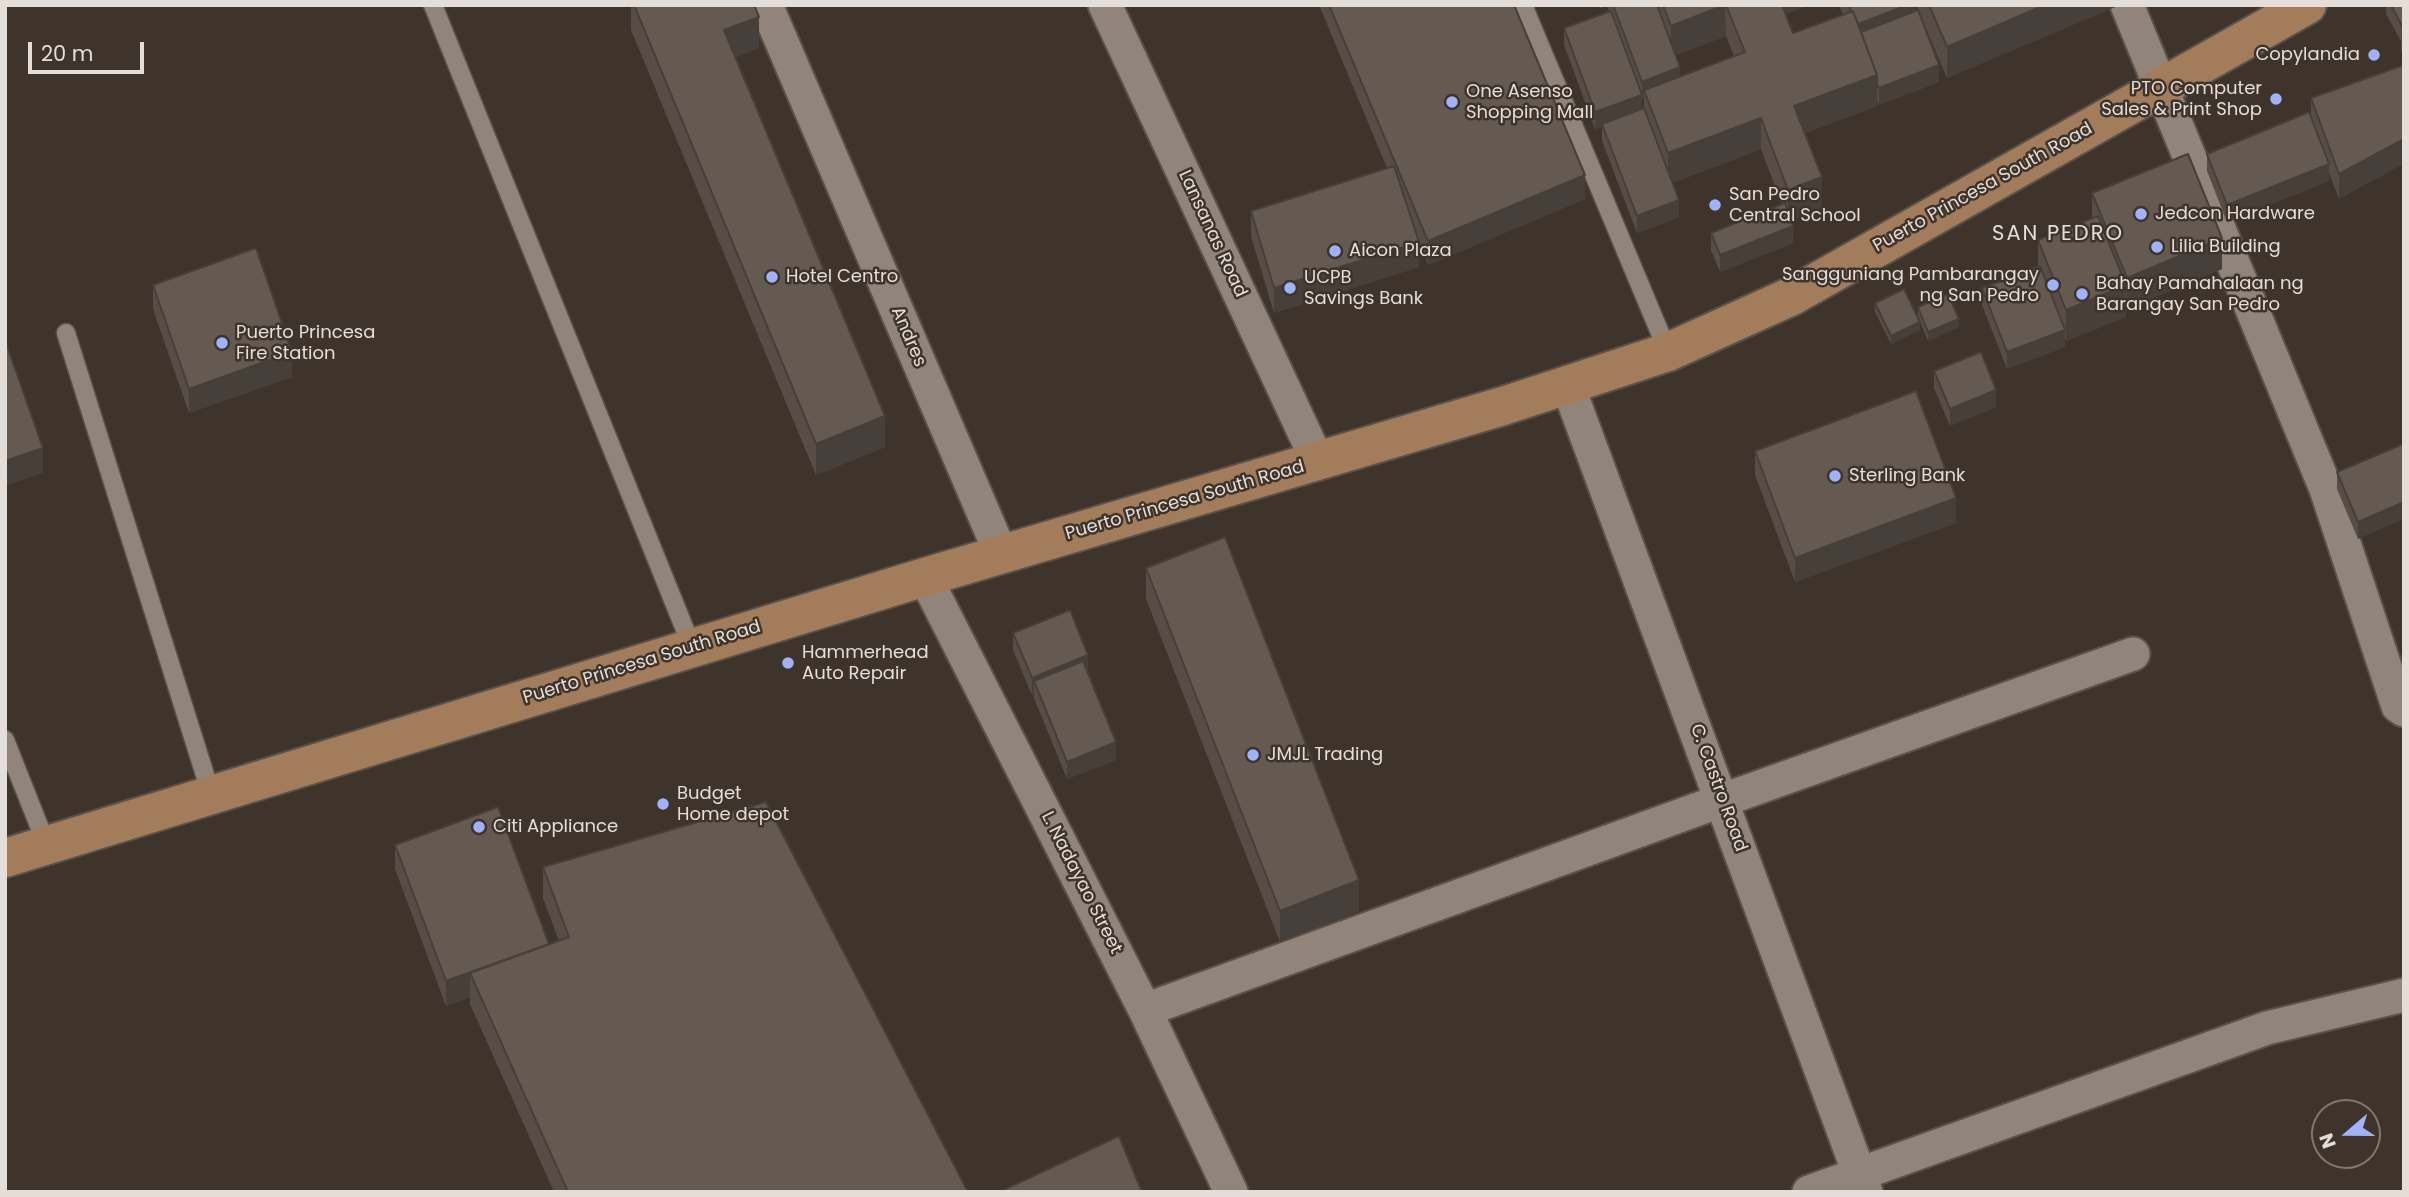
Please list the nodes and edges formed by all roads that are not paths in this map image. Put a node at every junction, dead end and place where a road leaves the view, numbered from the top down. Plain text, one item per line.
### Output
1 (433, 5) edge
2 (766, 5) edge
3 (1105, 5) edge
4 (1523, 5) edge
5 (2127, 5) edge
6 (2307, 5) edge
7 (2161, 87) junction
8 (66, 333) dead end
9 (1668, 352) junction
10 (1569, 386) junction
11 (1318, 462) junction
12 (1001, 554) junction
13 (925, 577) junction
14 (692, 647) junction
15 (2133, 654) dead end
16 (2404, 710) edge
17 (5, 740) edge
18 (211, 794) junction
19 (1723, 800) junction
20 (47, 846) junction
21 (5, 858) edge
22 (5, 881) edge
23 (2404, 995) edge
24 (1145, 1010) junction
25 (1862, 1182) edge
26 (1231, 1192) edge
27 (1809, 1192) edge

1 - 14 lane
2 - 12 street, Andres
3 - 11 street, Lansanas Road
4 - 9 lane
5 - 7 street
6 - 7 main road, Puerto Princesa South Road
7 - 9 main road, Puerto Princesa South Road
7 - 16 street
8 - 18 lane
9 - 10 main road, Puerto Princesa South Road
10 - 11 main road, Puerto Princesa South Road
10 - 19 street, C. Castro Road
11 - 12 main road, Puerto Princesa South Road
12 - 13 main road, Puerto Princesa South Road
13 - 14 main road, Puerto Princesa South Road
13 - 24 street, L. Nadayao Street
14 - 18 main road, Puerto Princesa South Road
15 - 19 street
17 - 20 lane
18 - 20 main road, Puerto Princesa South Road
19 - 24 street
19 - 25 street, C. Castro Road
20 - 21 main road, Puerto Princesa South Road
20 - 22 main road
23 - 25 street
24 - 26 street, L. Nadayao Street
25 - 27 street

